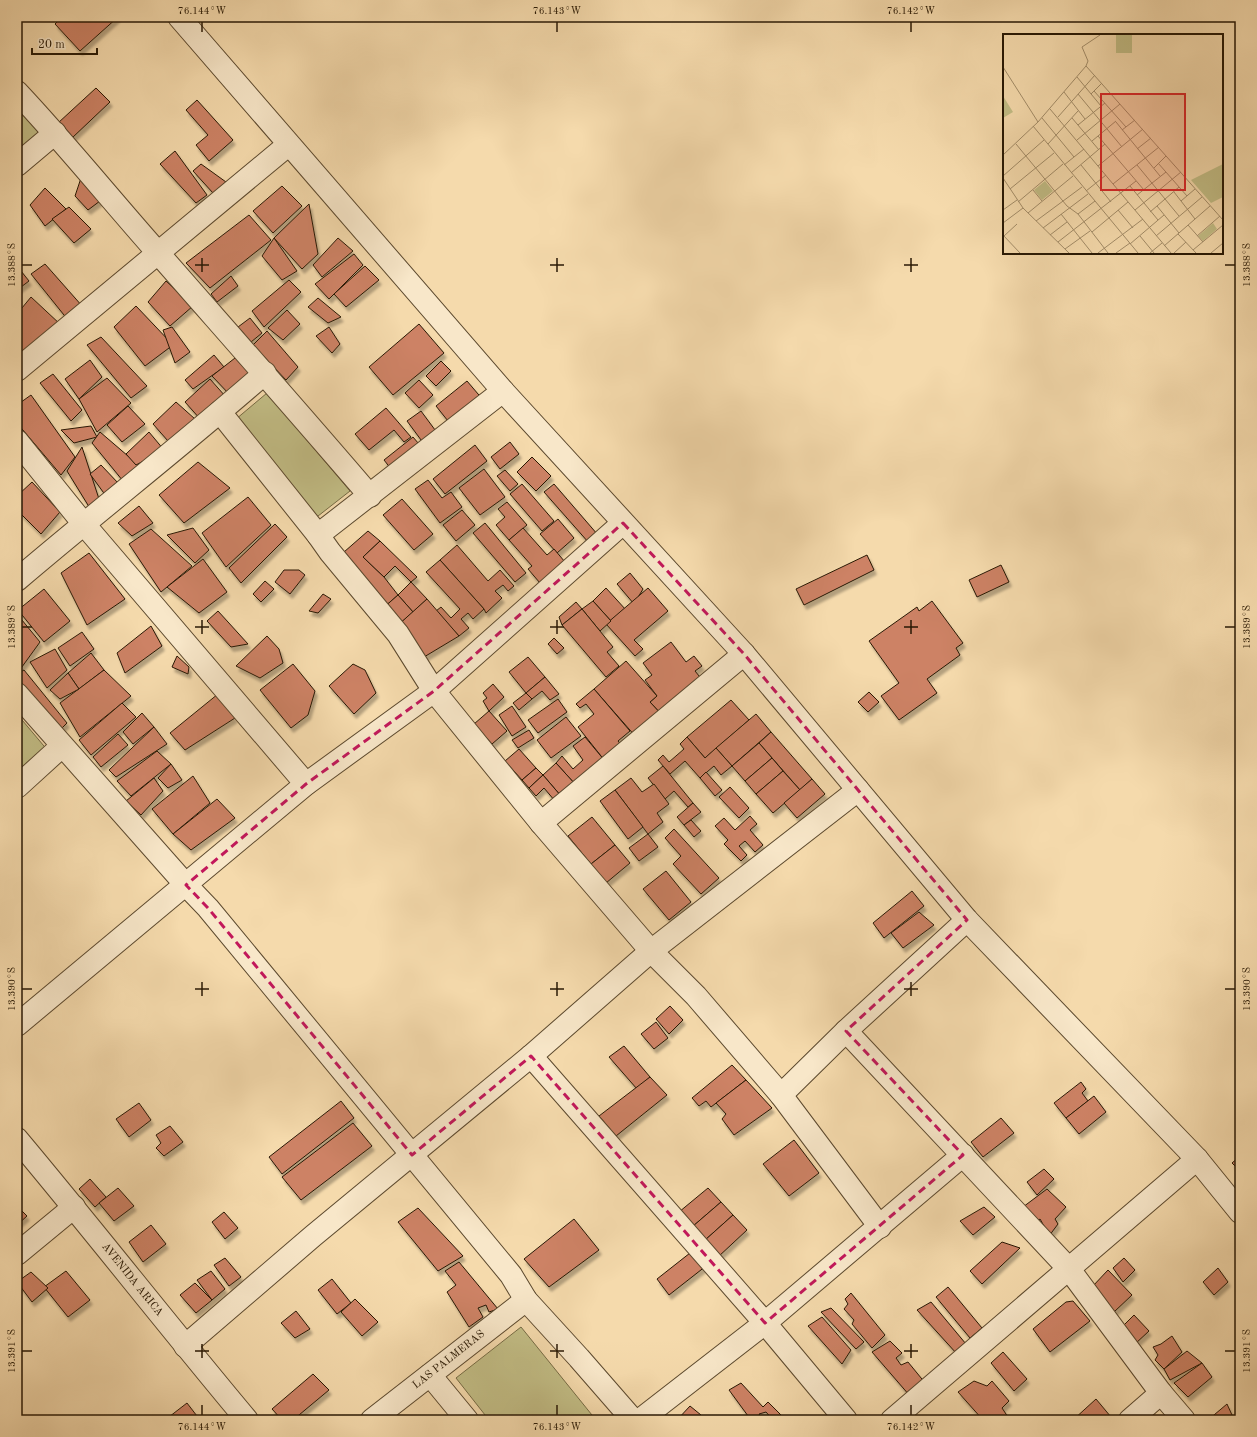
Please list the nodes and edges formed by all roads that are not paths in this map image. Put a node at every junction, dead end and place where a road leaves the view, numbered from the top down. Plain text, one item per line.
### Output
1 (179, 17) edge
2 (17, 92) edge
3 (55, 133) junction
4 (288, 145) junction
5 (17, 165) edge
6 (158, 253) junction
7 (17, 370) edge
8 (265, 373) junction
9 (503, 391) junction
10 (220, 412) junction
11 (17, 441) edge
12 (370, 496) junction
13 (623, 523) junction
14 (83, 524) junction
15 (318, 535) junction
16 (17, 580) edge
17 (744, 654) junction
18 (434, 691) junction
19 (17, 694) edge
20 (62, 746) junction
21 (306, 784) junction
22 (17, 787) edge
23 (858, 790) junction
24 (541, 823) junction
25 (186, 885) junction
26 (967, 920) junction
27 (651, 951) junction
28 (17, 1025) edge
29 (846, 1031) junction
30 (531, 1056) junction
31 (782, 1095) junction
32 (17, 1139) edge
33 (412, 1155) junction
34 (963, 1155) junction
35 (1197, 1159) junction
36 (74, 1207) junction
37 (1240, 1212) edge
38 (880, 1227) junction
39 (17, 1254) edge
40 (1069, 1269) junction
41 (526, 1300) junction
42 (765, 1323) junction
43 (185, 1346) junction
44 (430, 1375) junction
45 (1161, 1393) junction
46 (247, 1420) edge
47 (372, 1420) edge
48 (467, 1420) edge
49 (632, 1420) edge
50 (640, 1420) edge
51 (846, 1420) edge
52 (892, 1420) edge
53 (1130, 1420) edge
54 (1184, 1420) edge

1 - 4 street
2 - 3 street
3 - 5 street
3 - 6 street
4 - 6 street
4 - 9 street
6 - 7 street
6 - 8 street
8 - 10 street
8 - 12 street
9 - 12 street
9 - 13 street
10 - 14 street
10 - 15 street
11 - 14 street
12 - 15 street
13 - 17 street
13 - 18 street
14 - 16 street
14 - 21 street
15 - 18 street
17 - 23 street
17 - 24 street
18 - 21 street
18 - 24 street
19 - 20 street
20 - 22 street
20 - 25 street
21 - 25 street
23 - 26 street
23 - 27 street
24 - 27 street
25 - 28 street
25 - 33 street
26 - 29 street
26 - 35 street
27 - 30 street
27 - 31 street
29 - 31 street
29 - 34 street
30 - 33 street
30 - 42 street
31 - 38 street
32 - 36 street, AVENIDA ARICA
33 - 41 street
33 - 43 street
34 - 38 street
34 - 40 street
35 - 37 street
35 - 40 street
36 - 39 street
36 - 43 street, AVENIDA ARICA
38 - 42 street
40 - 45 street
40 - 52 street
41 - 44 street, LAS PALMERAS
41 - 49 street
42 - 50 street
42 - 51 street
43 - 46 street, AVENIDA ARICA
44 - 47 street, LAS PALMERAS
44 - 48 street
45 - 53 street
45 - 54 street

